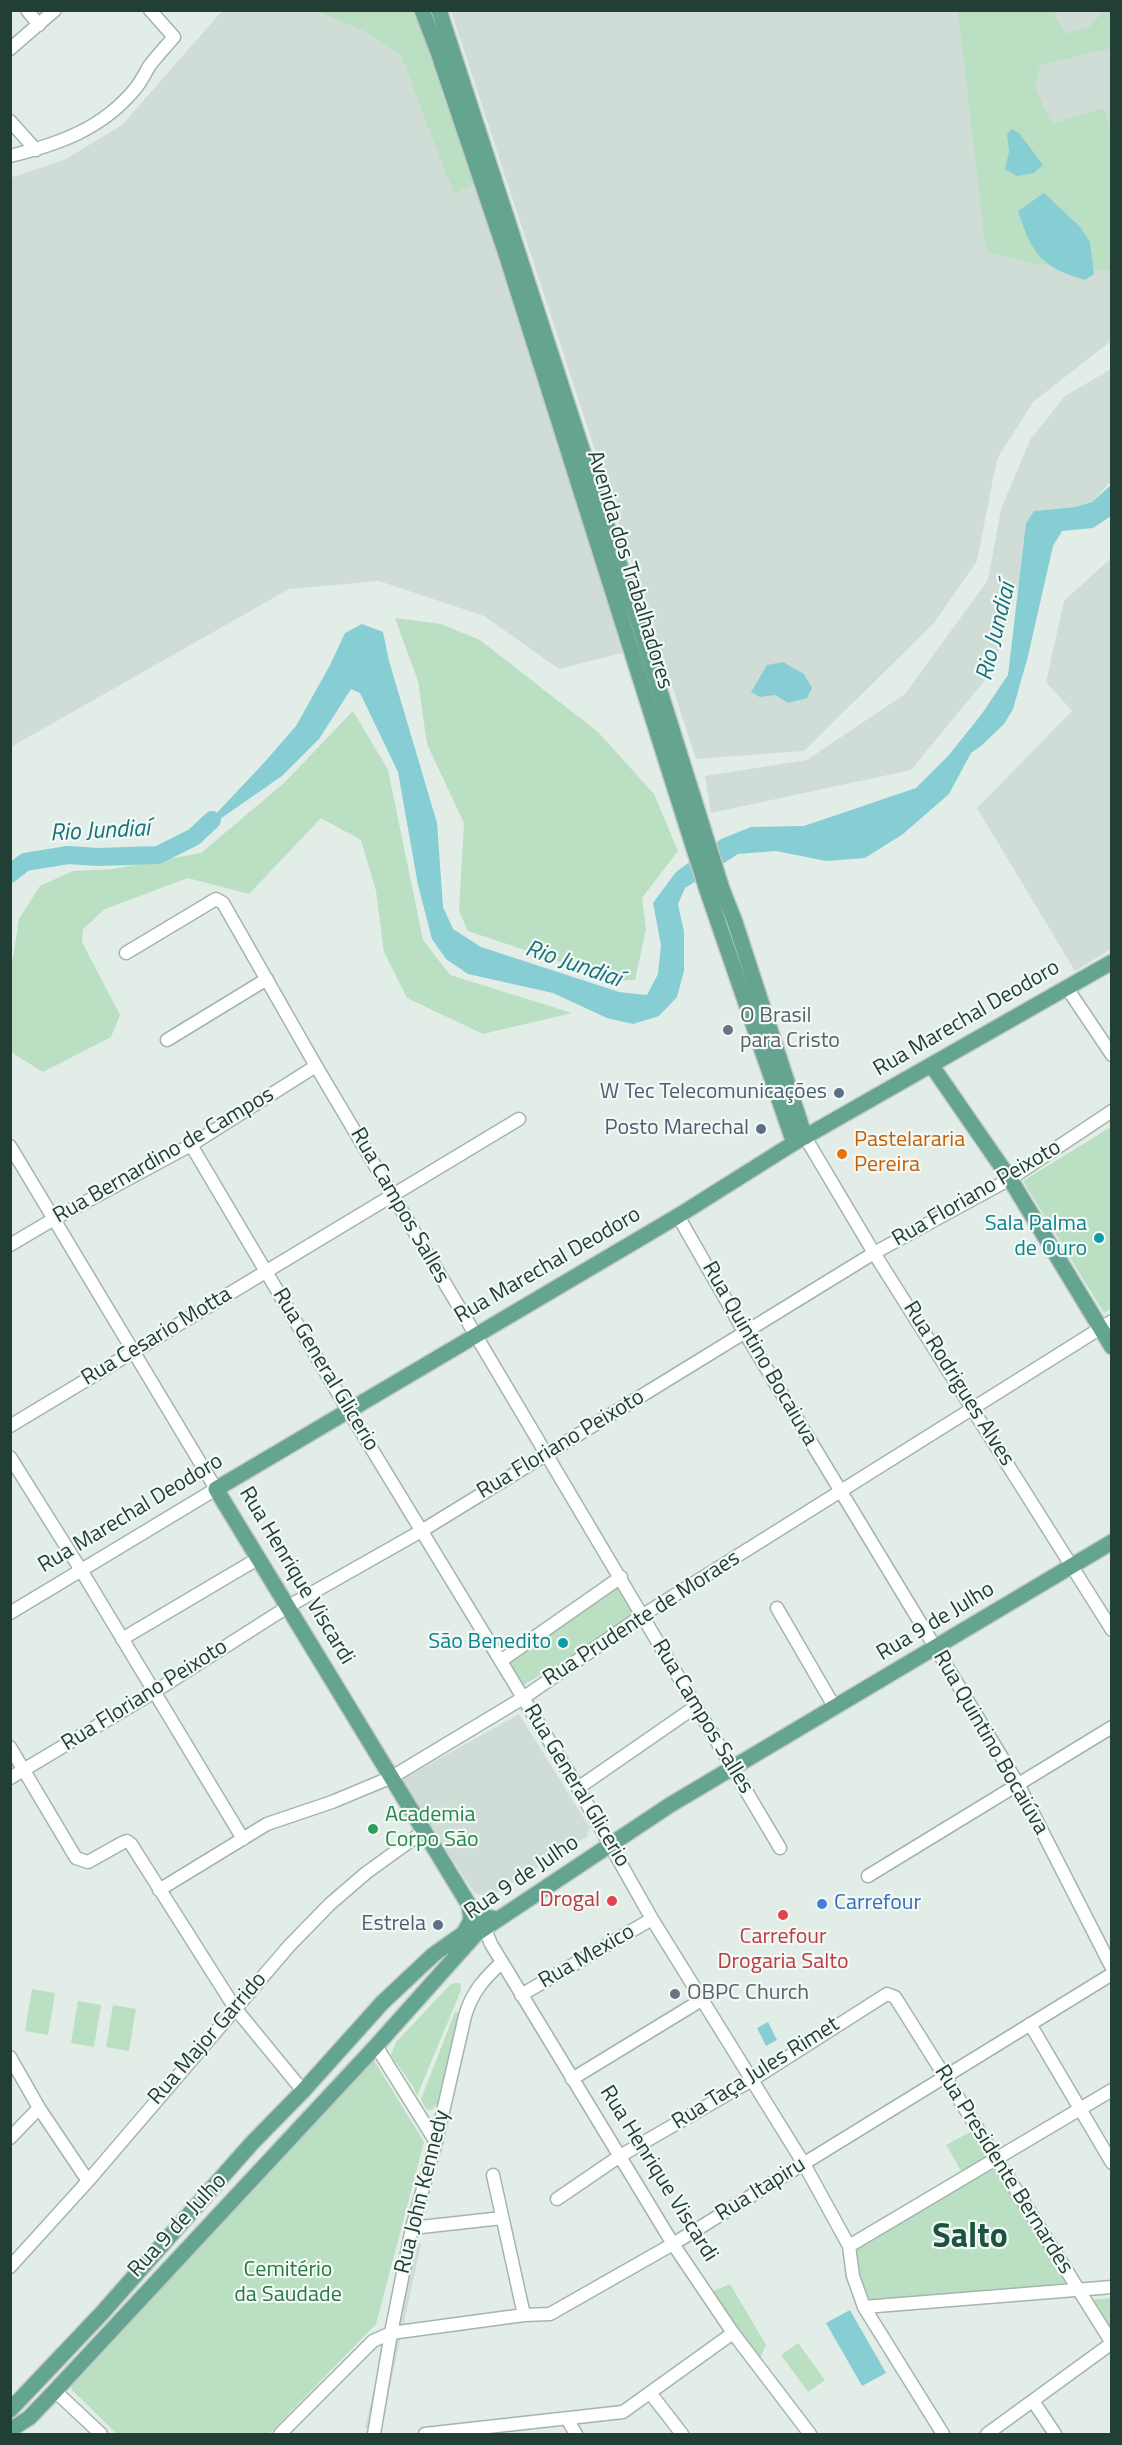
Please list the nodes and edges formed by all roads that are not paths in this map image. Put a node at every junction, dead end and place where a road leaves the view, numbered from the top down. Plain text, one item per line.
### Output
1 (27, 10) edge
2 (55, 10) edge
3 (150, 10) edge
4 (422, 10) edge
5 (439, 10) edge
6 (39, 25) junction
7 (10, 49) edge
8 (10, 122) edge
9 (36, 150) junction
10 (10, 156) edge
11 (696, 828) junction
12 (126, 953) dead end
13 (1112, 962) edge
14 (267, 979) junction
15 (1067, 988) junction
16 (167, 1040) dead end
17 (1112, 1055) edge
18 (316, 1066) junction
19 (932, 1066) junction
20 (1112, 1112) edge
21 (519, 1119) dead end
22 (800, 1140) junction
23 (191, 1145) junction
24 (10, 1146) edge
25 (1010, 1179) junction
26 (394, 1195) junction
27 (678, 1216) junction
28 (54, 1219) junction
29 (10, 1245) edge
30 (874, 1253) junction
31 (266, 1271) junction
32 (1105, 1324) edge
33 (745, 1333) junction
34 (475, 1335) junction
35 (1112, 1347) edge
36 (134, 1351) junction
37 (973, 1407) junction
38 (348, 1410) junction
39 (10, 1426) edge
40 (547, 1453) junction
41 (10, 1457) edge
42 (216, 1489) junction
43 (840, 1492) junction
44 (423, 1530) junction
45 (1112, 1542) edge
46 (259, 1558) junction
47 (1072, 1565) junction
48 (81, 1570) junction
49 (621, 1577) junction
50 (289, 1606) junction
51 (777, 1608) dead end
52 (10, 1612) edge
53 (643, 1616) junction
54 (1112, 1630) edge
55 (122, 1639) junction
56 (935, 1648) junction
57 (502, 1660) junction
58 (154, 1692) junction
59 (523, 1698) junction
60 (695, 1707) junction
61 (835, 1708) junction
62 (1112, 1727) edge
63 (10, 1747) edge
64 (732, 1768) junction
65 (25, 1770) junction
66 (392, 1777) junction
67 (10, 1778) edge
68 (1018, 1784) junction
69 (578, 1788) junction
70 (424, 1831) junction
71 (243, 1839) junction
72 (611, 1844) junction
73 (780, 1848) dead end
74 (868, 1876) dead end
75 (159, 1890) junction
76 (469, 1905) junction
77 (652, 1919) junction
78 (481, 1929) junction
79 (490, 1943) joint
80 (502, 1962) junction
81 (420, 1966) junction
82 (1112, 1968) edge
83 (1112, 1974) edge
84 (522, 1995) junction
85 (895, 1997) joint
86 (703, 1999) junction
87 (235, 2008) junction
88 (1030, 2024) junction
89 (376, 2046) junction
90 (10, 2057) edge
91 (944, 2077) junction
92 (572, 2079) junction
93 (752, 2080) junction
94 (1112, 2090) edge
95 (303, 2091) junction
96 (39, 2108) junction
97 (444, 2109) junction
98 (1079, 2109) junction
99 (417, 2112) junction
100 (10, 2138) edge
101 (436, 2142) junction
102 (620, 2156) junction
103 (995, 2159) junction
104 (1112, 2163) edge
105 (804, 2164) junction
106 (493, 2175) dead end
107 (88, 2181) junction
108 (557, 2199) dead end
109 (502, 2218) junction
110 (412, 2228) junction
111 (673, 2244) junction
112 (849, 2246) junction
113 (10, 2266) edge
114 (1112, 2287) edge
115 (1078, 2289) junction
116 (864, 2307) junction
117 (524, 2315) junction
118 (391, 2333) junction
119 (733, 2333) junction
120 (1112, 2343) edge
121 (56, 2391) junction
122 (651, 2394) junction
123 (1033, 2401) junction
124 (10, 2410) edge
125 (567, 2419) junction
126 (10, 2430) edge
127 (440, 2433) edge
128 (100, 2434) edge
129 (280, 2434) edge
130 (374, 2434) edge
131 (425, 2434) edge
132 (576, 2434) edge
133 (682, 2434) edge
134 (810, 2434) edge
135 (943, 2434) edge
136 (987, 2434) edge
137 (1055, 2434) edge

1 - 6 street
2 - 6 street
3 - 9 street
4 - 11 main road, Avenida dos Trabalhadores
5 - 11 main road, Avenida dos Trabalhadores
6 - 7 street
8 - 9 street
9 - 10 street
11 - 22 main road, Avenida dos Trabalhadores
12 - 14 street, Rua Campos Salles
13 - 15 main road, Rua Marechal Deodoro
14 - 16 street
14 - 18 street, Rua Campos Salles
15 - 17 street
15 - 19 main road, Rua Marechal Deodoro
18 - 23 street, Rua Bernardino de Campos
18 - 26 street, Rua Campos Salles
19 - 22 main road, Rua Marechal Deodoro
19 - 25 main road
20 - 25 street, Rua Floriano Peixoto
21 - 26 street, Rua Cesario Motta
22 - 27 main road, Rua Marechal Deodoro
22 - 30 street, Rua Rodrigues Alves
23 - 28 street, Rua Bernardino de Campos
23 - 31 street, Rua General Glicerio
24 - 28 street, Rua Henrique Viscardi
25 - 30 street, Rua Floriano Peixoto
25 - 32 main road
26 - 31 street, Rua Cesario Motta
26 - 34 street, Rua Campos Salles
27 - 33 street, Rua Quintino Bocaiuva
27 - 34 main road, Rua Marechal Deodoro
28 - 29 street, Rua Bernardino de Campos
28 - 36 street, Rua Henrique Viscardi
30 - 33 street, Rua Floriano Peixoto
30 - 37 street, Rua Rodrigues Alves
31 - 36 street, Rua Cesario Motta
31 - 38 street, Rua General Glicerio
32 - 35 main road
32 - 37 street, Rua Prudente de Moraes
33 - 40 street, Rua Floriano Peixoto
33 - 43 street, Rua Quintino Bocaiuva
34 - 38 main road, Rua Marechal Deodoro
34 - 40 street, Rua Campos Salles
36 - 39 street, Rua Cesario Motta
36 - 42 street, Rua Henrique Viscardi
37 - 43 street, Rua Prudente de Moraes
37 - 47 street, Rua Rodrigues Alves
38 - 42 main road, Rua Marechal Deodoro
38 - 44 street, Rua General Glicerio
40 - 44 street, Rua Floriano Peixoto
40 - 49 street, Rua Campos Salles
41 - 48 street
42 - 46 main road, Rua Henrique Viscardi
42 - 48 street, Rua Marechal Deodoro
43 - 53 street, Rua Prudente de Moraes
43 - 56 street, Rua Quintino Bocaiúva
44 - 50 street, Rua Floriano Peixoto
44 - 57 street, Rua General Glicerio
45 - 47 main road, Rua 9 de Julho
46 - 50 main road, Rua Henrique Viscardi
46 - 55 street
47 - 54 street, Rua Rodrigues Alves
47 - 56 main road, Rua 9 de Julho
48 - 52 street, Rua Marechal Deodoro
48 - 55 street
49 - 53 street, Rua Campos Salles
49 - 57 street
50 - 58 street, Rua Floriano Peixoto
50 - 66 main road, Rua Henrique Viscardi
51 - 61 street
53 - 59 street, Rua Prudente de Moraes
53 - 60 street, Rua Campos Salles
55 - 58 street
56 - 61 main road, Rua 9 de Julho
56 - 68 street, Rua Quintino Bocaiúva
57 - 59 street, Rua General Glicerio
58 - 65 street, Rua Floriano Peixoto
58 - 71 street
59 - 66 street, Rua Prudente de Moraes
59 - 69 street, Rua General Glicerio
60 - 64 street, Rua Campos Salles
60 - 69 street
61 - 64 main road, Rua 9 de Julho
62 - 68 street
63 - 65 street
64 - 72 main road, Rua 9 de Julho
64 - 73 street, Rua Campos Salles
65 - 67 street, Rua Floriano Peixoto
65 - 75 street
66 - 70 main road, Rua Henrique Viscardi
66 - 71 street, Rua Prudente de Moraes
68 - 74 street
68 - 82 street, Rua Quintino Bocaiúva
69 - 72 street, Rua General Glicerio
70 - 76 main road, Rua Henrique Viscardi
70 - 87 street, Rua Major Garrido
71 - 75 street, Rua Prudente de Moraes
72 - 77 street, Rua General Glicerio
72 - 78 main road, Rua 9 de Julho
75 - 87 street
76 - 78 main road
76 - 78 main road, Rua 9 de Julho
77 - 84 street, Rua Mexico
77 - 86 street, Rua General Glicerio
78 - 79 main road
78 - 81 main road, Rua 9 de Julho
78 - 89 main road, Rua 9 de Julho
79 - 80 street, Rua Henrique Viscardi
80 - 84 street, Rua Henrique Viscardi
80 - 97 street, Rua John Kennedy
81 - 89 main road
81 - 95 main road, Rua 9 de Julho
83 - 88 street, Rua Itapiru
84 - 92 street, Rua Henrique Viscardi
85 - 91 street, Rua Presidente Bernardes
85 - 93 street, Rua Taça Jules Rimet
86 - 92 street
86 - 93 street, Rua General Glicerio
87 - 95 street
87 - 107 street, Rua Major Garrido
88 - 91 street, Rua Itapiru
88 - 98 street
89 - 99 street
89 - 121 main road, Rua 9 de Julho
90 - 96 street
91 - 103 street, Rua Presidente Bernardes
91 - 105 street, Rua Itapiru
92 - 102 street, Rua Henrique Viscardi
93 - 102 street, Rua Taça Jules Rimet
93 - 105 street, Rua General Glicerio
94 - 98 street
95 - 124 main road, Rua 9 de Julho
96 - 100 street
96 - 107 street
97 - 99 street
97 - 101 street, Rua John Kennedy
98 - 103 street
98 - 104 street
99 - 101 street
101 - 110 street, Rua John Kennedy
102 - 108 street, Rua Taça Jules Rimet
102 - 111 street, Rua Henrique Viscardi
103 - 112 street
103 - 115 street, Rua Presidente Bernardes
105 - 111 street, Rua Itapiru
105 - 112 street, Rua General Glicerio
106 - 109 street
107 - 113 street, Rua Major Garrido
109 - 110 street
109 - 117 street
110 - 118 street, Rua John Kennedy
111 - 117 street, Rua Itapiru
111 - 119 street, Rua Henrique Viscardi
112 - 116 street, Rua General Glicerio
114 - 115 street
115 - 116 street
115 - 120 street, Rua Presidente Bernardes
116 - 135 street, Rua General Glicerio
117 - 118 street, Rua Itapiru
118 - 129 street, Rua Itapiru
118 - 130 street, Rua John Kennedy
119 - 122 street
119 - 134 street, Rua Henrique Viscardi
120 - 123 street
121 - 126 main road, Rua 9 de Julho
121 - 128 street
122 - 125 street
122 - 133 street
123 - 136 street
123 - 137 street
125 - 127 street
125 - 132 street
127 - 131 street

